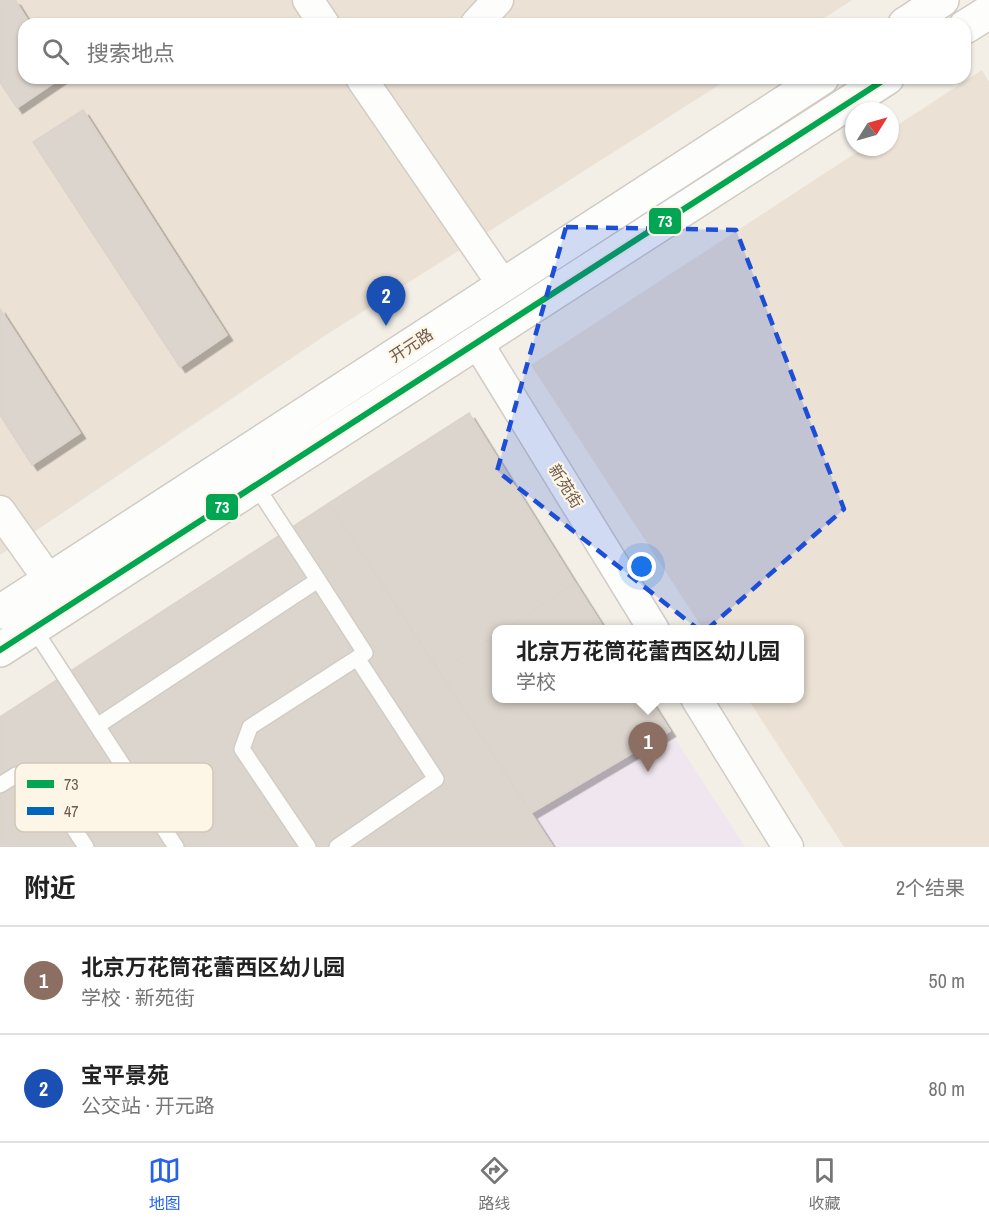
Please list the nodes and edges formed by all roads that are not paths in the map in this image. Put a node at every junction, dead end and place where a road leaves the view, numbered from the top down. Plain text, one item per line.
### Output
1 (308, 0) edge
2 (498, 0) edge
3 (942, 0) edge
4 (989, 12) edge
5 (320, 18) edge
6 (482, 18) edge
7 (914, 18) edge
8 (971, 23) edge
9 (374, 84) edge
10 (813, 84) edge
11 (878, 84) edge
12 (503, 285) junction
13 (477, 342) junction
14 (256, 486) junction
15 (0, 511) edge
16 (49, 580) junction
17 (318, 580) junction
18 (66, 608) junction
19 (0, 612) edge
20 (651, 625) edge
21 (34, 629) junction
22 (0, 650) edge
23 (357, 658) junction
24 (698, 703) edge
25 (97, 726) junction
26 (121, 763) edge
27 (15, 776) edge
28 (0, 785) edge
29 (76, 832) edge
30 (166, 832) edge
31 (86, 847) edge
32 (176, 847) edge
33 (308, 847) edge
34 (337, 847) edge
35 (788, 847) edge

1 - 5 street
2 - 6 street
3 - 7 main road
4 - 8 main road
9 - 12 street
10 - 12 main road, 开元路
11 - 13 main road, 开元路
12 - 16 main road, 开元路
13 - 14 main road, 开元路
13 - 20 street, 新苑街
14 - 17 lane
14 - 18 main road, 开元路
15 - 16 street
16 - 18 street
16 - 19 main road, 开元路
17 - 23 lane
17 - 25 lane
18 - 21 main road, 开元路
21 - 22 main road, 开元路
21 - 25 lane
23 - 33 lane
23 - 34 lane
24 - 35 street
25 - 26 lane
27 - 28 lane
29 - 31 lane
30 - 32 lane

